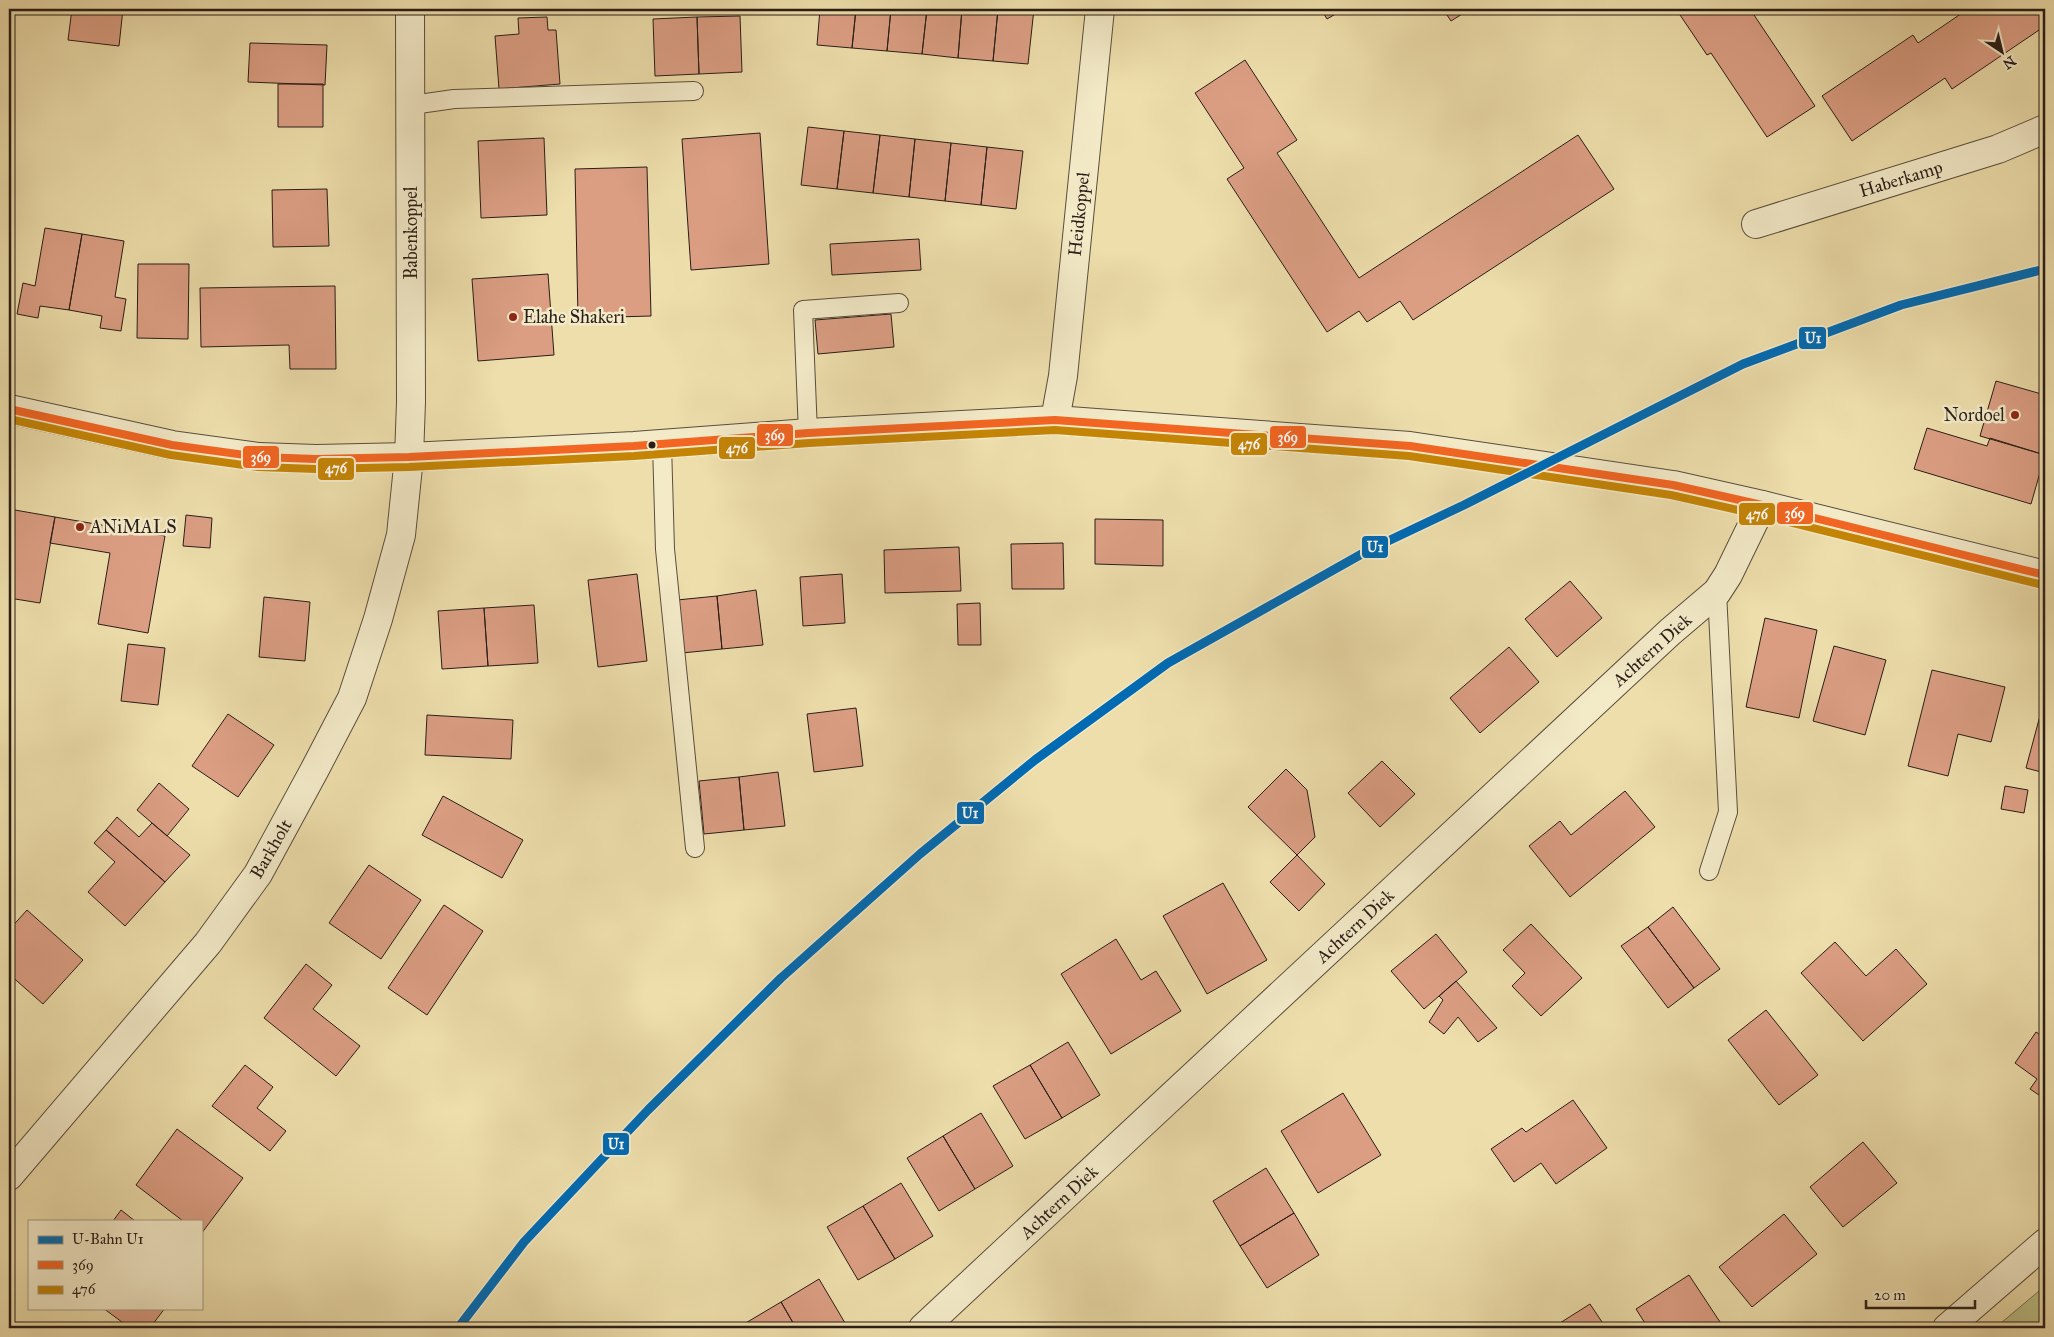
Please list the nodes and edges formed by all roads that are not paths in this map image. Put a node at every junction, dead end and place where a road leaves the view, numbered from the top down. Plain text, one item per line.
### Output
1 (410, 9) edge
2 (1100, 9) edge
3 (694, 91) dead end
4 (412, 105) junction
5 (2045, 129) edge
6 (1756, 224) dead end
7 (899, 303) dead end
8 (9, 409) edge
9 (1055, 420) junction
10 (808, 433) junction
11 (662, 444) junction
12 (409, 458) junction
13 (1762, 505) junction
14 (2045, 575) edge
15 (1717, 592) junction
16 (695, 848) dead end
17 (1709, 871) dead end
18 (9, 1176) edge
19 (2045, 1243) edge
20 (923, 1328) edge
21 (1947, 1328) edge

1 - 4 street, Babenkoppel
2 - 9 street, Heidkoppel
3 - 4 lane
4 - 12 street, Babenkoppel
5 - 6 street, Haberkamp
7 - 10 lane
8 - 12 street
9 - 10 street
9 - 13 street
10 - 11 street
11 - 12 street
11 - 16 lane
12 - 18 street, Barkholt
13 - 14 street
13 - 15 street, Achtern Diek
15 - 17 lane
15 - 20 street, Achtern Diek
19 - 21 street

